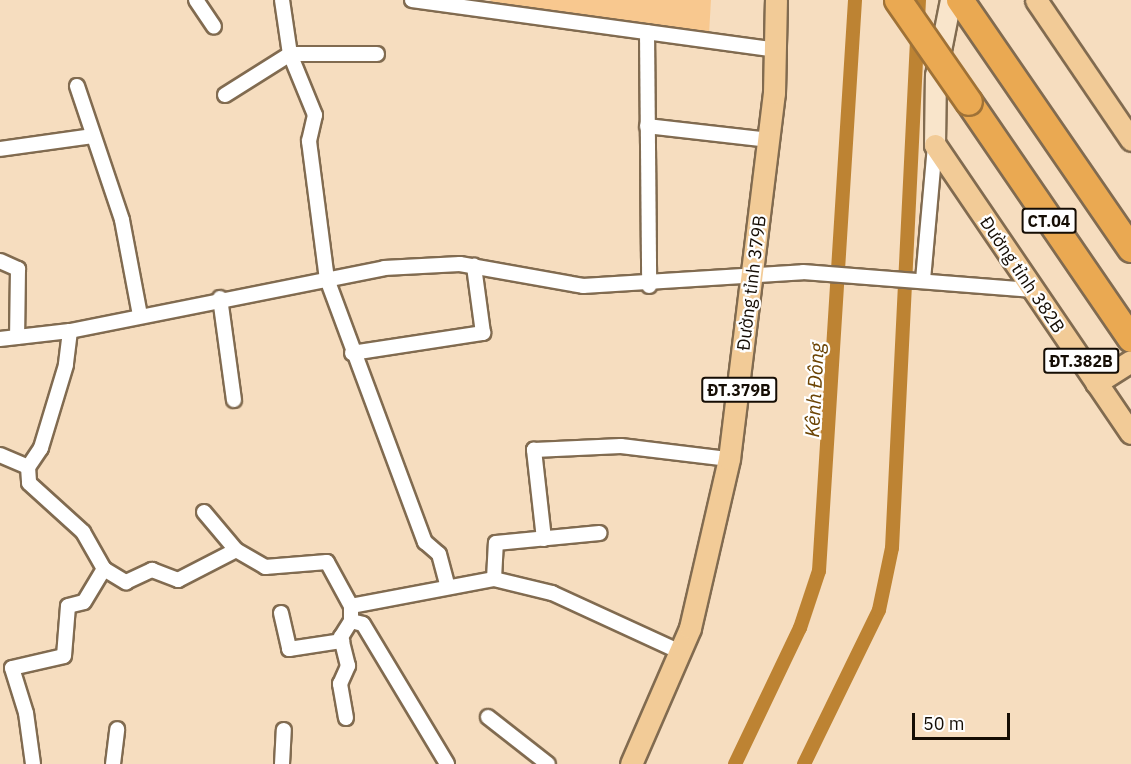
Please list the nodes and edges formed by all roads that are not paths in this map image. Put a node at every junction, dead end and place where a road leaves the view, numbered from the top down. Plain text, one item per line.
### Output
1 (196, 0) edge
2 (282, 0) edge
3 (412, 0) edge
4 (776, 0) edge
5 (898, 0) edge
6 (951, 0) edge
7 (960, 0) edge
8 (1036, 0) edge
9 (214, 27) dead end
10 (647, 32) junction
11 (776, 50) junction
12 (290, 54) junction
13 (377, 54) dead end
14 (76, 86) dead end
15 (225, 95) dead end
16 (647, 126) junction
17 (93, 136) junction
18 (769, 140) junction
19 (1131, 140) edge
20 (935, 145) junction
21 (0, 149) edge
22 (1105, 212) junction
23 (1131, 239) edge
24 (1131, 249) edge
25 (0, 261) edge
26 (474, 266) junction
27 (754, 275) junction
28 (327, 279) junction
29 (920, 279) junction
30 (649, 286) junction
31 (1030, 290) junction
32 (220, 298) junction
33 (141, 315) junction
34 (70, 331) junction
35 (17, 338) junction
36 (0, 339) edge
37 (1131, 339) edge
38 (352, 353) junction
39 (1131, 361) edge
40 (1096, 383) junction
41 (234, 400) dead end
42 (1131, 433) edge
43 (0, 455) edge
44 (729, 459) junction
45 (28, 467) junction
46 (204, 512) dead end
47 (600, 533) dead end
48 (544, 539) junction
49 (236, 550) junction
50 (104, 569) junction
51 (494, 579) junction
52 (447, 584) junction
53 (351, 606) junction
54 (281, 613) dead end
55 (351, 621) junction
56 (342, 641) junction
57 (680, 652) junction
58 (488, 717) dead end
59 (346, 718) dead end
60 (117, 729) dead end
61 (284, 730) dead end
62 (33, 764) edge
63 (113, 764) edge
64 (282, 764) edge
65 (447, 764) edge
66 (548, 764) edge
67 (631, 764) edge

1 - 9 street
2 - 12 street
3 - 10 street
4 - 11 main road, Đường tỉnh 379B / ĐT.379B
5 - 37 highway, CT.04, bridge
6 - 20 main road
7 - 22 highway, CT.04
8 - 19 main road
10 - 11 street
10 - 16 street
11 - 18 main road, Đường tỉnh 379B / ĐT.379B
12 - 13 street
12 - 15 street
12 - 28 street
14 - 17 street
16 - 18 street
16 - 30 street
17 - 21 street
17 - 33 street
18 - 27 main road, Đường tỉnh 379B / ĐT.379B
20 - 29 street
20 - 31 main road, Đường tỉnh 382B / ĐT.382B
22 - 23 highway
22 - 24 highway, CT.04
25 - 35 street
26 - 28 street
26 - 30 street
26 - 38 street
27 - 29 street
27 - 30 street
27 - 44 main road, Đường tỉnh 379B / ĐT.379B
28 - 32 street
28 - 38 street
29 - 31 street
31 - 40 main road, Đường tỉnh 382B / ĐT.382B
32 - 33 street
32 - 41 street
33 - 34 street
34 - 35 street
34 - 45 street
35 - 36 street
38 - 52 street
39 - 40 main road
40 - 42 main road, Đường tỉnh 382B / ĐT.382B
43 - 45 street
44 - 48 street
44 - 57 main road, Đường tỉnh 379B / ĐT.379B
45 - 50 street
46 - 49 street
47 - 48 street
48 - 51 street
49 - 50 street
49 - 53 street
50 - 62 street
51 - 52 street
51 - 57 street
52 - 53 street
53 - 55 street
54 - 56 street
55 - 56 street
55 - 65 street
56 - 59 street
57 - 67 main road, Đường tỉnh 379B / ĐT.379B
58 - 66 street
60 - 63 street
61 - 64 street

